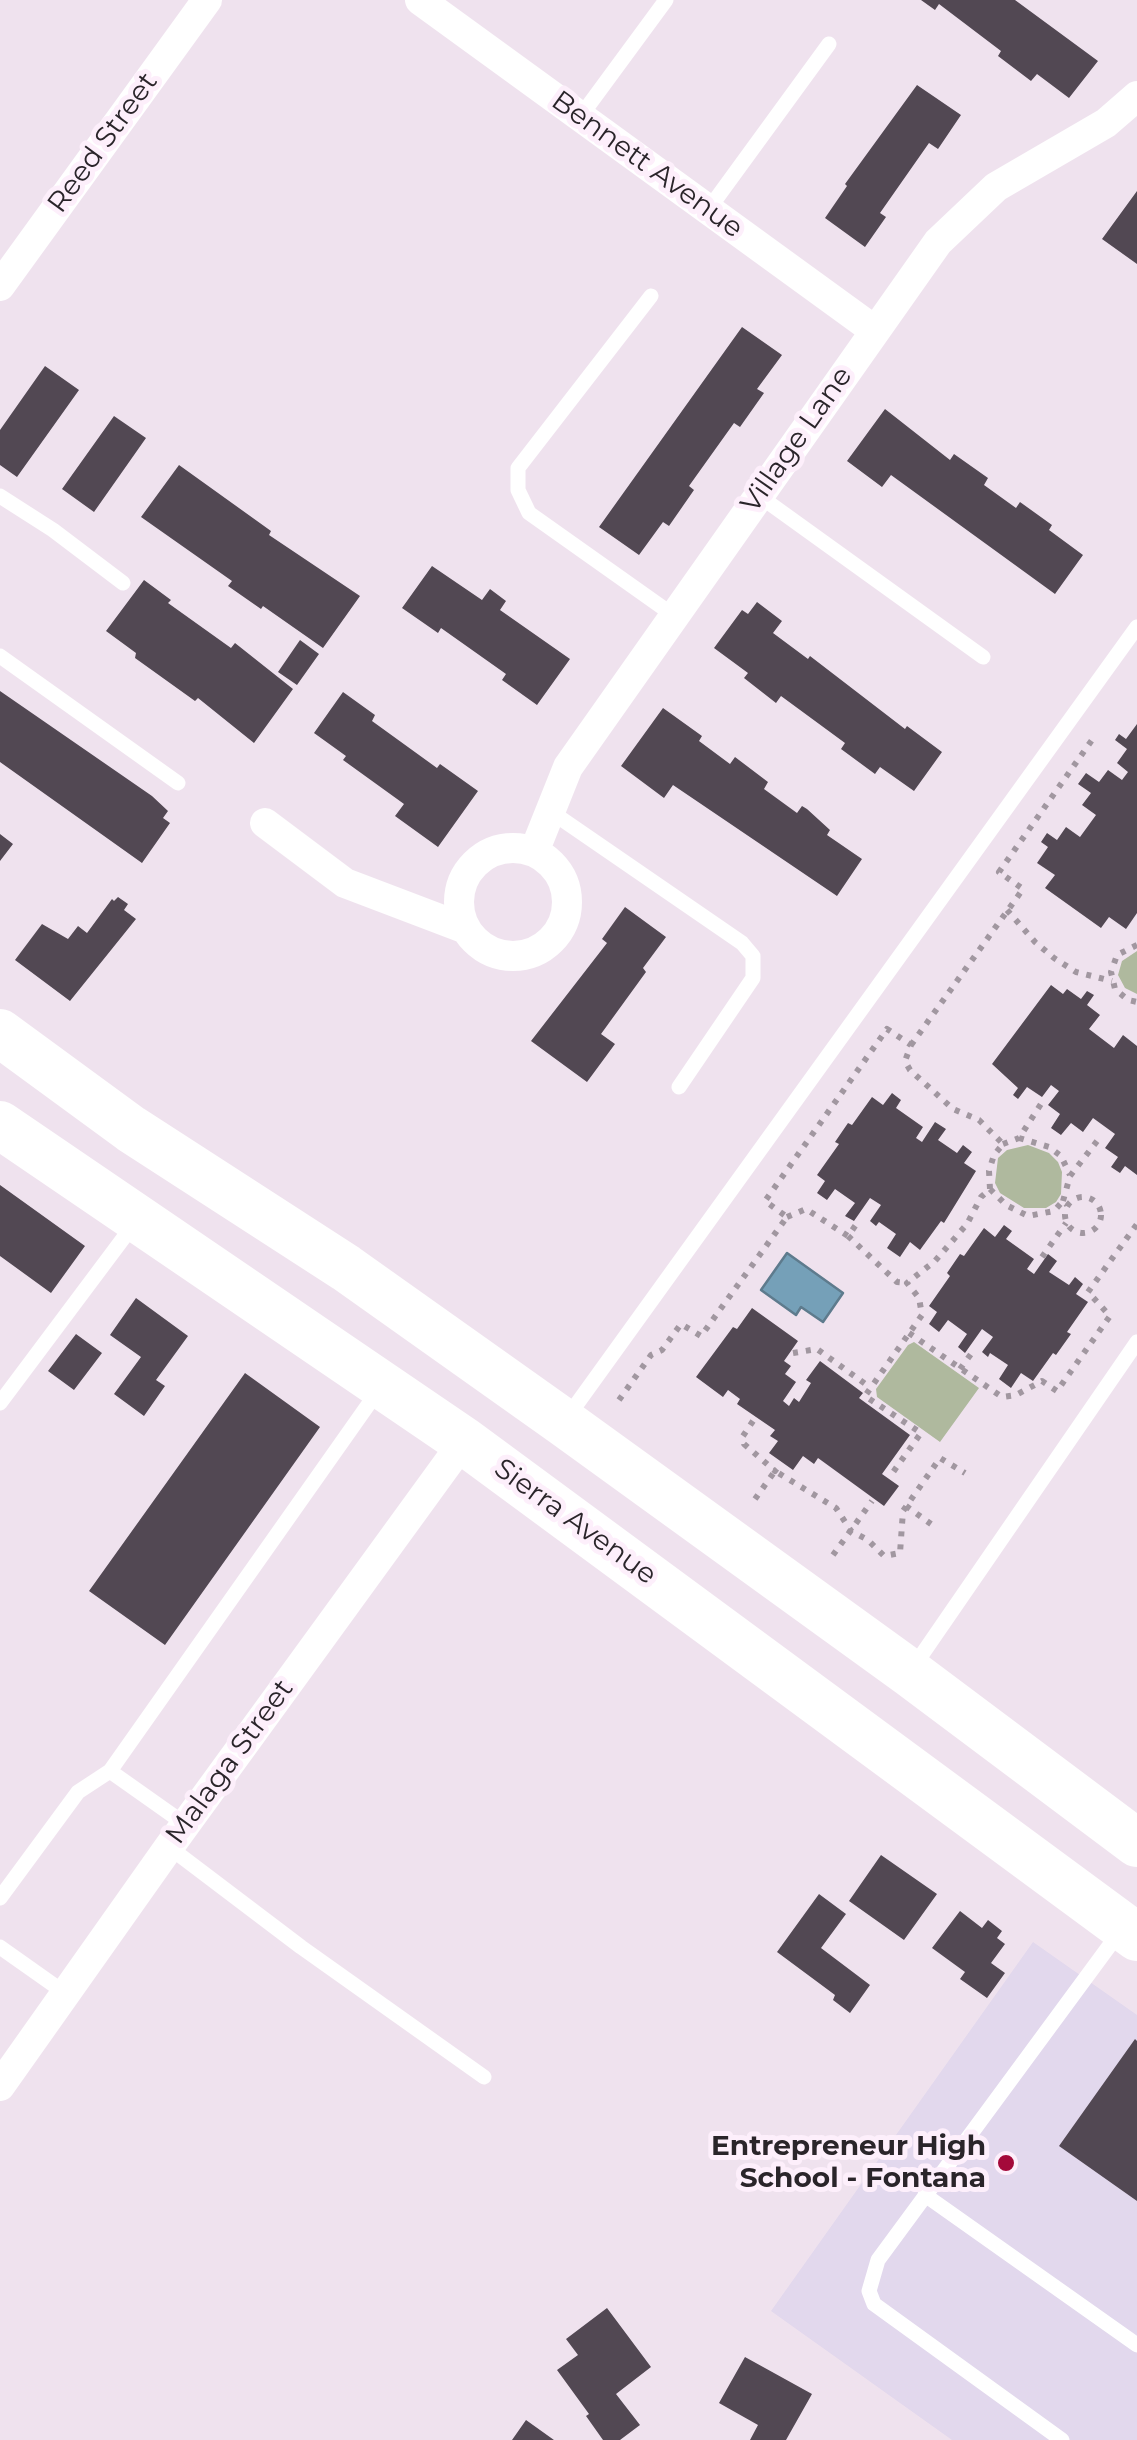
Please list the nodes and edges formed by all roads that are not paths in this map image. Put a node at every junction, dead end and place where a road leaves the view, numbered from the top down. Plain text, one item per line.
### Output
1 (207, 0) edge
2 (420, 0) edge
3 (666, 0) edge
4 (829, 44) dead end
5 (1137, 96) edge
6 (580, 116) junction
7 (708, 210) junction
8 (0, 286) edge
9 (651, 296) dead end
10 (874, 330) junction
11 (758, 495) junction
12 (0, 496) edge
13 (123, 583) dead end
14 (673, 614) junction
15 (1137, 627) edge
16 (0, 656) edge
17 (983, 657) dead end
18 (178, 782) dead end
19 (550, 811) junction
20 (265, 823) dead end
21 (534, 852) junction
22 (466, 929) junction
23 (0, 1034) edge
24 (679, 1087) dead end
25 (0, 1126) edge
26 (136, 1221) junction
27 (1137, 1342) edge
28 (382, 1385) junction
29 (0, 1403) edge
30 (563, 1422) junction
31 (464, 1440) junction
32 (910, 1672) junction
33 (110, 1771) junction
34 (177, 1836) junction
35 (1137, 1842) edge
36 (0, 1898) edge
37 (1130, 1932) edge
38 (0, 1947) edge
39 (66, 1993) junction
40 (484, 2077) dead end
41 (0, 2086) edge
42 (925, 2195) junction
43 (1137, 2344) edge
44 (1062, 2440) edge

1 - 8 street, Reed Street
2 - 6 street, Bennett Avenue
3 - 6 lane
4 - 7 lane
5 - 10 street, Village Lane
6 - 7 street, Bennett Avenue
7 - 10 street, Bennett Avenue
9 - 14 lane
10 - 11 street, Village Lane
11 - 14 street, Village Lane
11 - 17 lane
12 - 13 lane
14 - 19 street, Village Lane
15 - 30 lane
16 - 18 lane
19 - 21 street, Village Lane
19 - 24 lane
20 - 22 street
21 - 22 street
21 - 22 street
23 - 30 main road
25 - 26 main road, Sierra Avenue
26 - 28 main road, Sierra Avenue
26 - 29 lane
27 - 32 lane
28 - 31 main road, Sierra Avenue
28 - 33 lane
30 - 32 main road
31 - 34 street, Malaga Street
31 - 37 main road, Sierra Avenue
32 - 35 main road
33 - 34 lane
33 - 36 lane
34 - 39 street, Malaga Street
34 - 40 lane
37 - 42 lane
38 - 39 lane
39 - 41 street, Malaga Street
42 - 43 lane
42 - 44 lane

